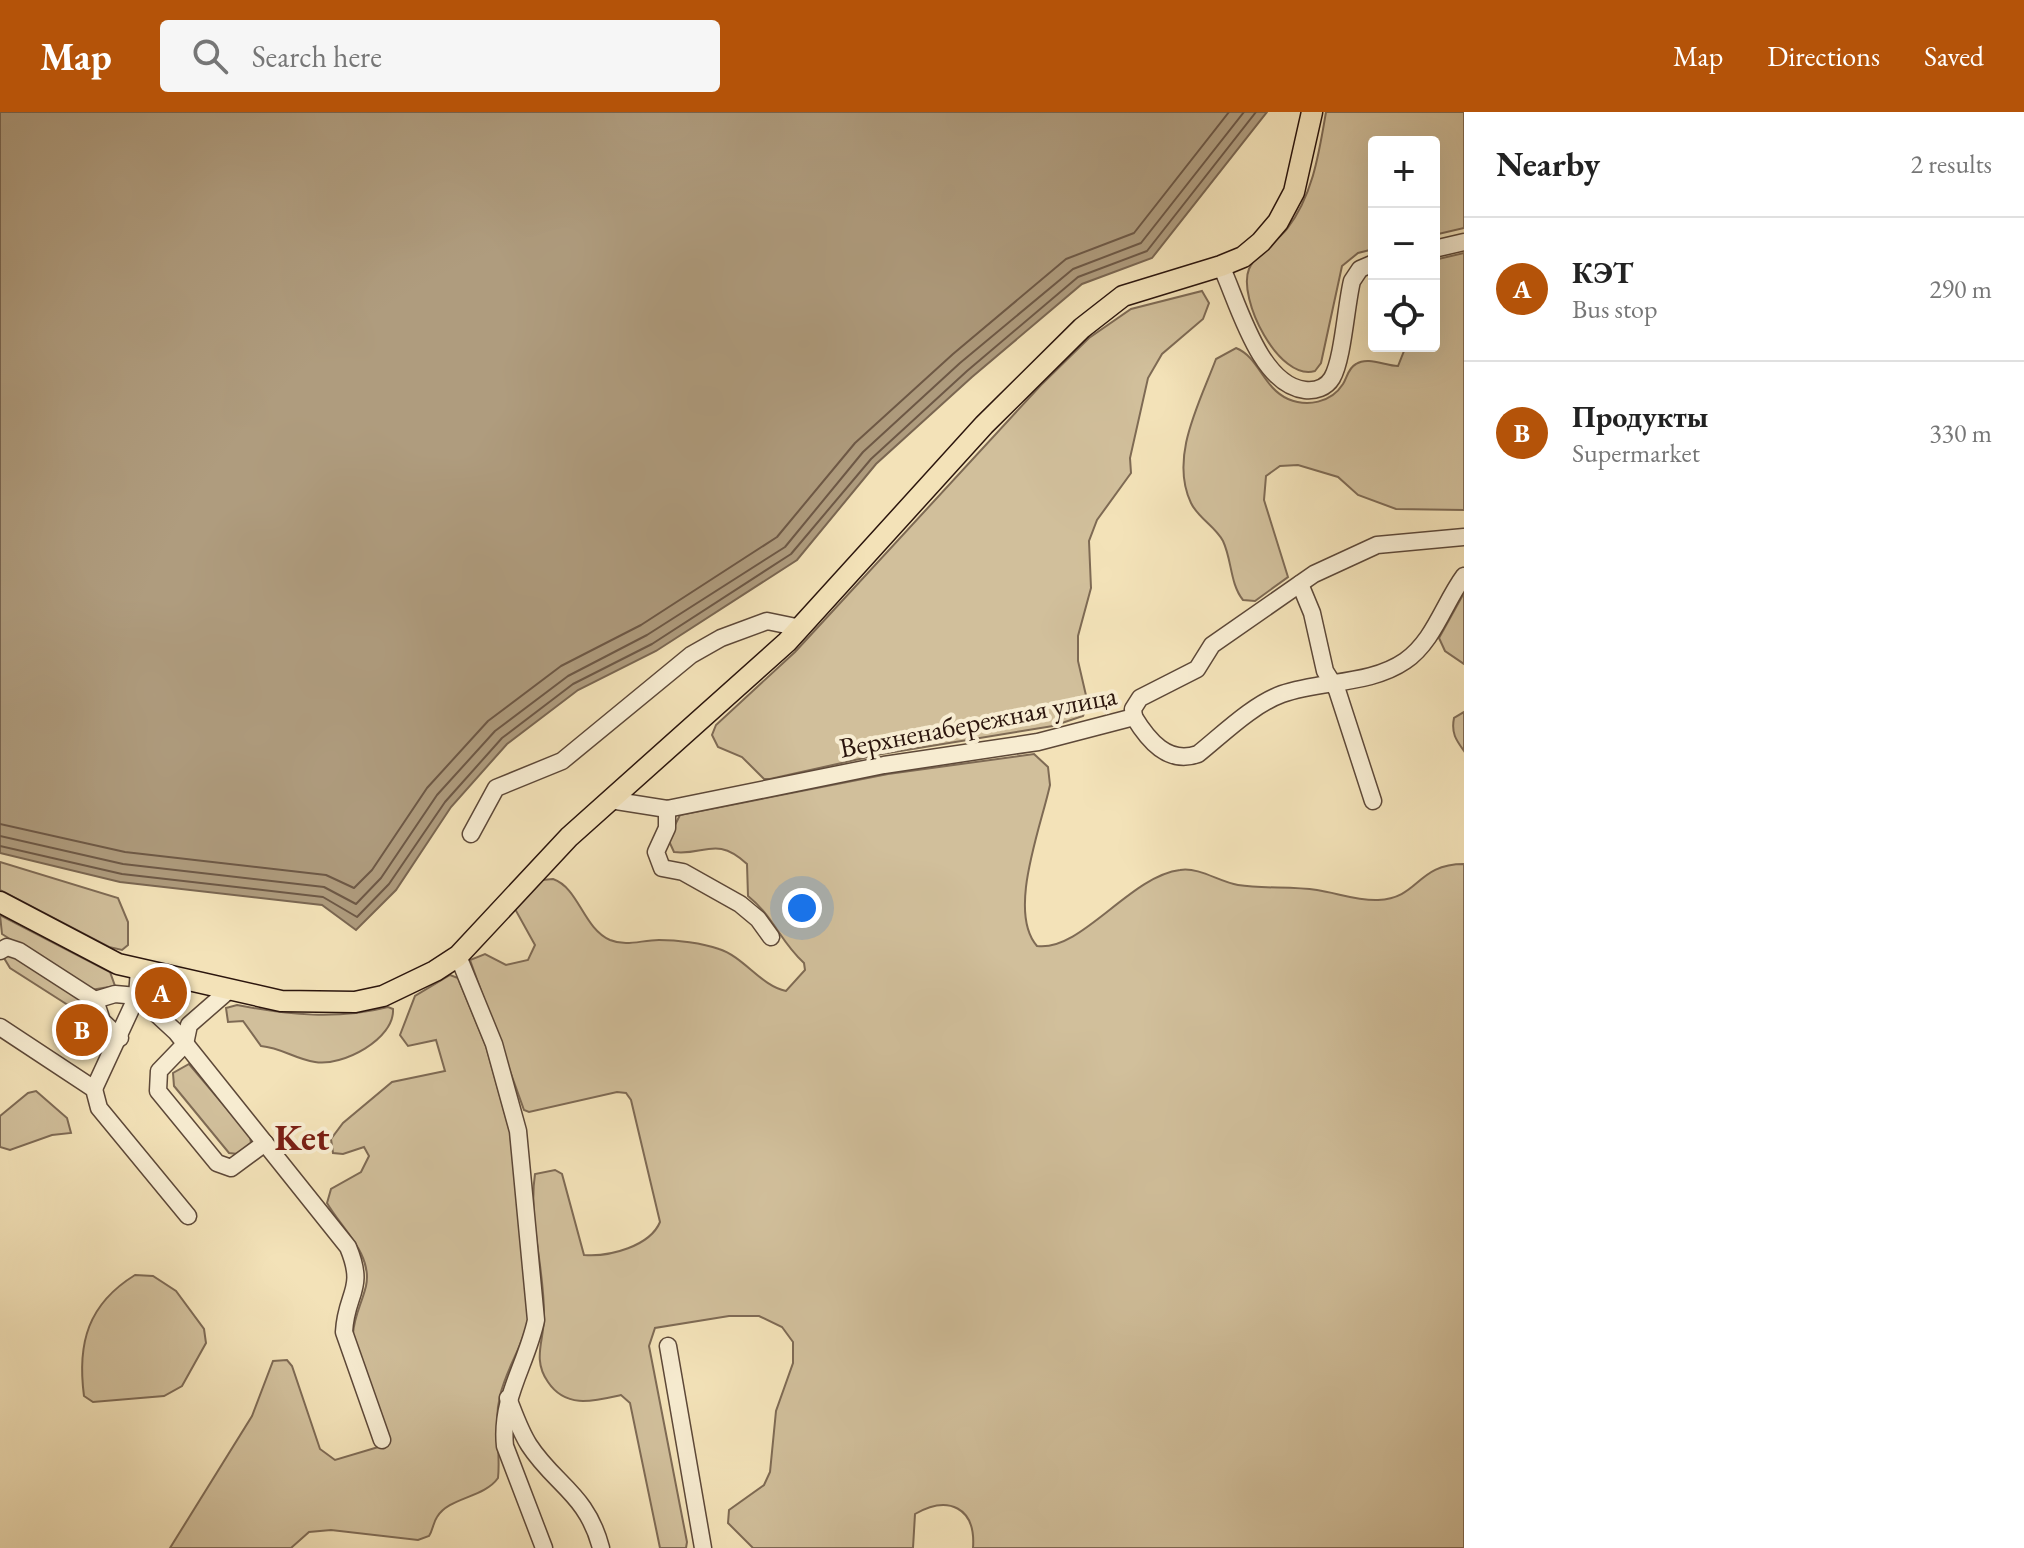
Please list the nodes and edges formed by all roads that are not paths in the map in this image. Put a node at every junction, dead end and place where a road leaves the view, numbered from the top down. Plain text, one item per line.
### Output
1 (1312, 112) edge
2 (1464, 242) edge
3 (1440, 248) edge
4 (1221, 266) junction
5 (1368, 266) edge
6 (1464, 537) edge
7 (1464, 576) edge
8 (1300, 584) junction
9 (801, 628) junction
10 (1333, 681) junction
11 (1134, 717) junction
12 (610, 800) junction
13 (1373, 801) dead end
14 (667, 809) junction
15 (471, 834) dead end
16 (0, 902) edge
17 (771, 937) dead end
18 (0, 951) edge
19 (458, 956) junction
20 (139, 970) junction
21 (228, 991) junction
22 (137, 996) junction
23 (95, 1000) junction
24 (0, 1027) edge
25 (120, 1038) junction
26 (185, 1044) junction
27 (94, 1089) junction
28 (265, 1143) junction
29 (188, 1216) dead end
30 (668, 1346) dead end
31 (507, 1397) junction
32 (382, 1440) dead end
33 (544, 1548) edge
34 (601, 1548) edge
35 (703, 1548) edge

1 - 4 main road
2 - 3 street
4 - 5 street
4 - 9 main road
6 - 8 street
7 - 10 street, Верхненабережная улица
8 - 10 street
8 - 11 street
9 - 12 main road
9 - 15 street
10 - 11 street, Верхненабережная улица
10 - 13 street
11 - 14 street, Верхненабережная улица
12 - 14 street, Верхненабережная улица
12 - 19 main road
14 - 17 street
16 - 20 main road
18 - 23 street
19 - 21 main road
19 - 31 street
20 - 21 main road
20 - 22 street
21 - 26 street
22 - 23 street
22 - 25 street
22 - 26 street
23 - 25 street
24 - 27 street
25 - 27 street
26 - 28 street
26 - 28 street
27 - 29 street
28 - 32 street
30 - 35 street
31 - 33 street
31 - 34 street

